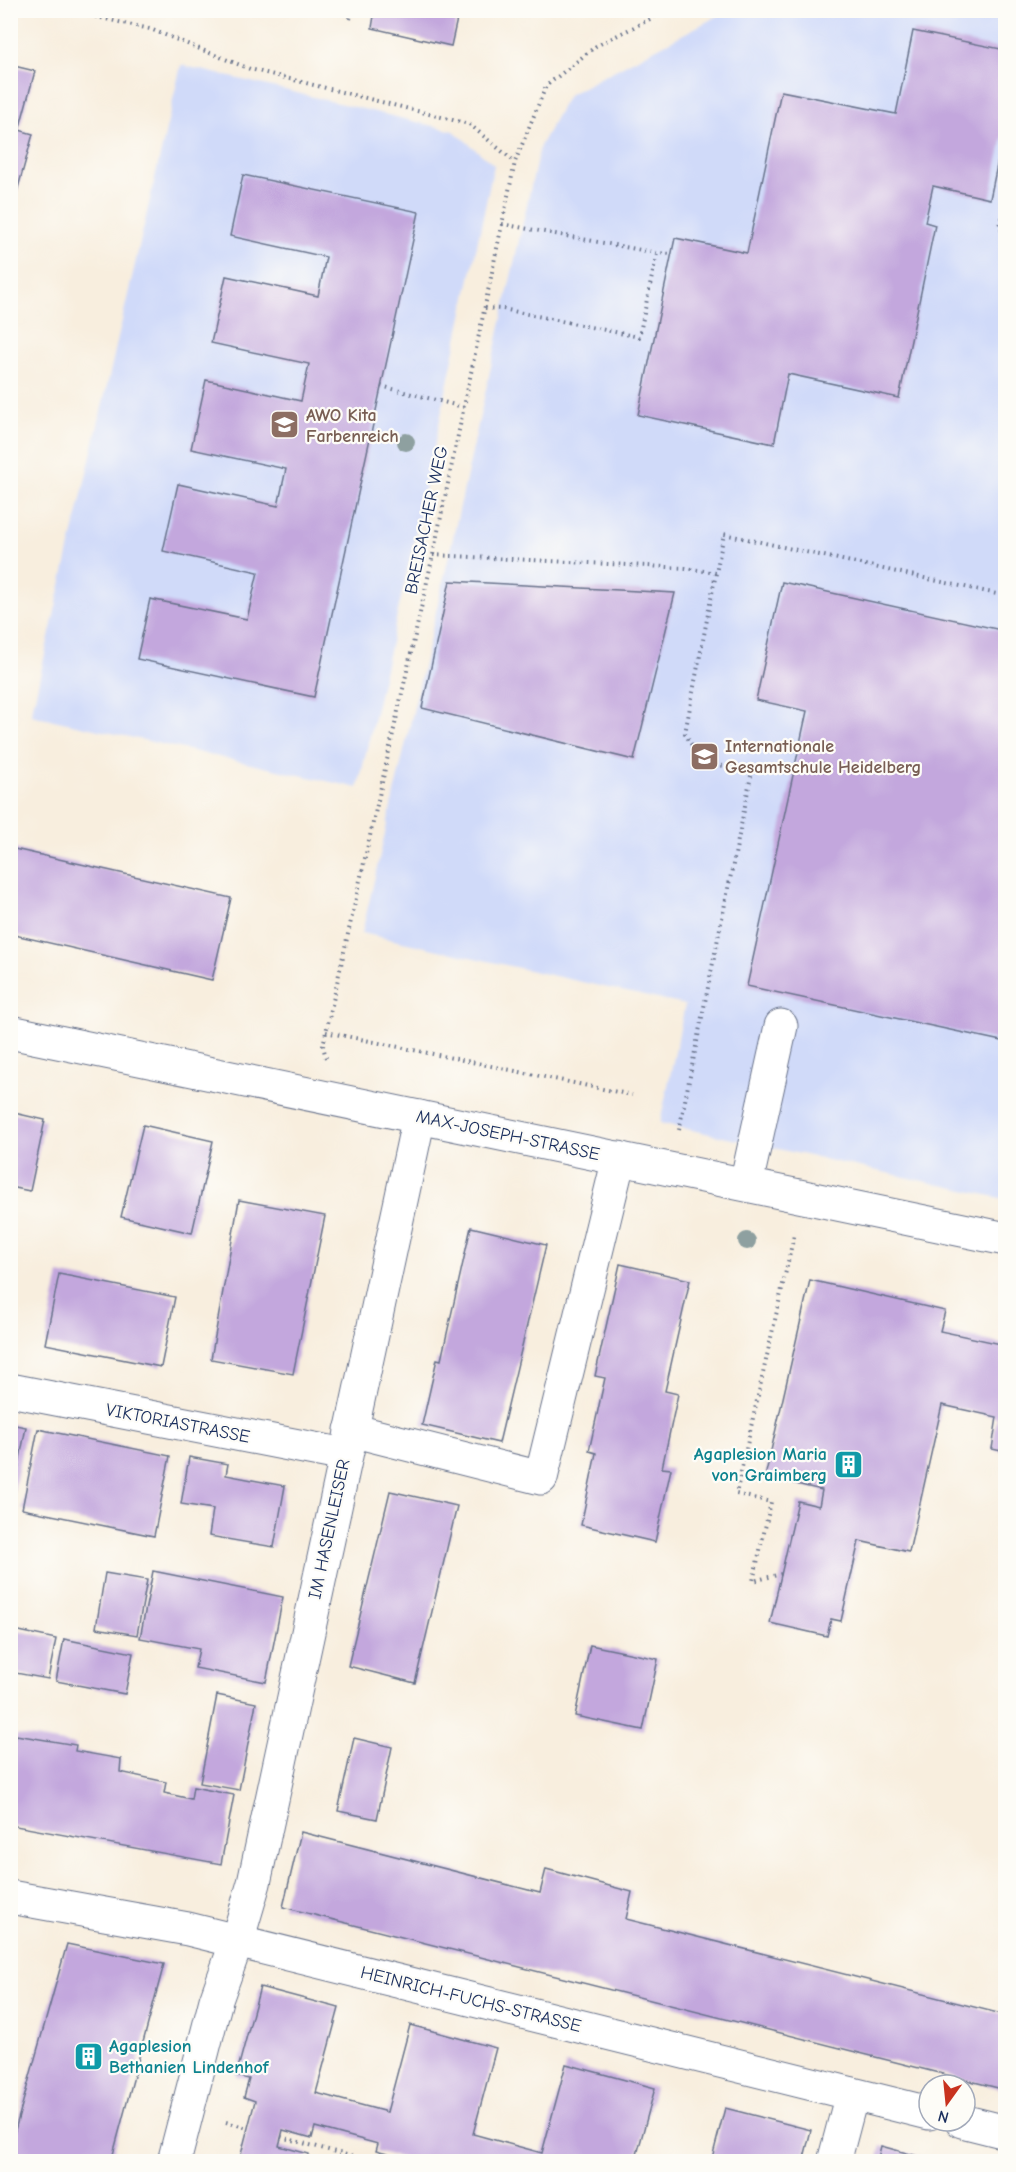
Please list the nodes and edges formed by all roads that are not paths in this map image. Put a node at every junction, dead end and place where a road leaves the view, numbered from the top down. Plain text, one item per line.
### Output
1 (782, 1026) dead end
2 (10, 1032) edge
3 (419, 1117) junction
4 (619, 1158) junction
5 (746, 1184) junction
6 (1005, 1239) edge
7 (10, 1390) edge
8 (348, 1443) junction
9 (10, 1897) edge
10 (237, 1941) junction
11 (852, 2094) junction
12 (917, 2110) edge
13 (977, 2125) edge
14 (1005, 2132) edge
15 (174, 2162) edge
16 (834, 2162) edge

1 - 5 street
2 - 3 street, MAX-JOSEPH-STRASSE
3 - 4 street, MAX-JOSEPH-STRASSE
3 - 8 street, IM HASENLEISER
4 - 5 street, MAX-JOSEPH-STRASSE
4 - 8 street, VIKTORIASTRASSE
5 - 6 street, MAX-JOSEPH-STRASSE
7 - 8 street, VIKTORIASTRASSE
8 - 10 street, IM HASENLEISER
9 - 10 street, HEINRICH-FUCHS-STRASSE
10 - 11 street, HEINRICH-FUCHS-STRASSE
10 - 15 street, IM HASENLEISER
11 - 12 street, HEINRICH-FUCHS-STRASSE
11 - 16 street
13 - 14 street

